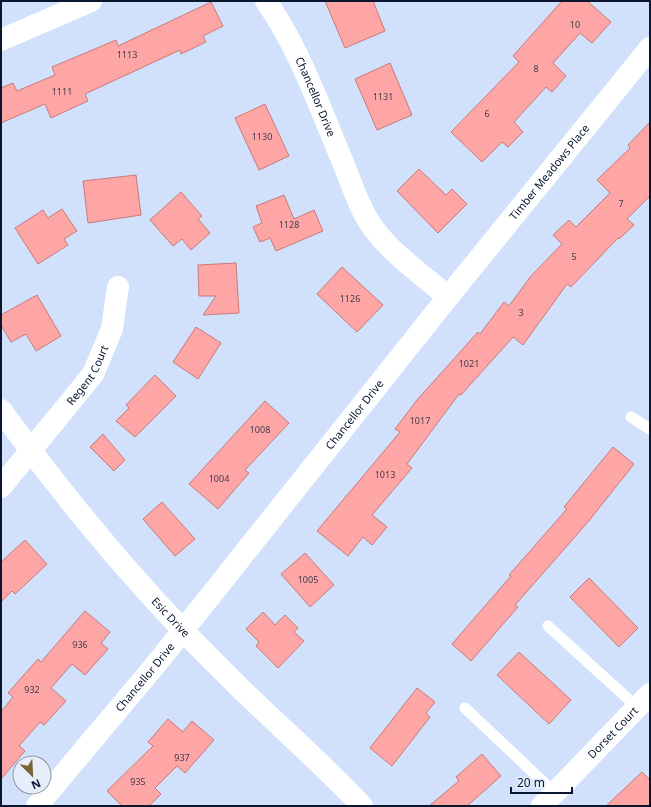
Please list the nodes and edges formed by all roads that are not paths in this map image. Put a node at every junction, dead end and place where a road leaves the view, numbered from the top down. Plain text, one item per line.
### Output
1 (91, 1) edge
2 (266, 1) edge
3 (1, 40) edge
4 (650, 48) edge
5 (118, 287) dead end
6 (448, 297) junction
7 (1, 410) edge
8 (631, 417) dead end
9 (650, 429) edge
10 (31, 452) junction
11 (1, 488) edge
12 (548, 626) dead end
13 (183, 630) junction
14 (644, 700) edge
15 (465, 708) dead end
16 (548, 799) edge
17 (37, 806) edge
18 (362, 806) edge

1 - 3 street
2 - 6 street, Chancellor Drive
4 - 6 street, Timber Meadows Place
5 - 10 street, Regent Court
6 - 13 street, Chancellor Drive
7 - 10 street, Esic Drive
8 - 9 lane
10 - 11 street, Regent Court
10 - 13 street, Esic Drive
12 - 14 lane
13 - 17 street, Chancellor Drive
13 - 18 street, Esic Drive
14 - 16 street, Dorset Court
15 - 16 lane

